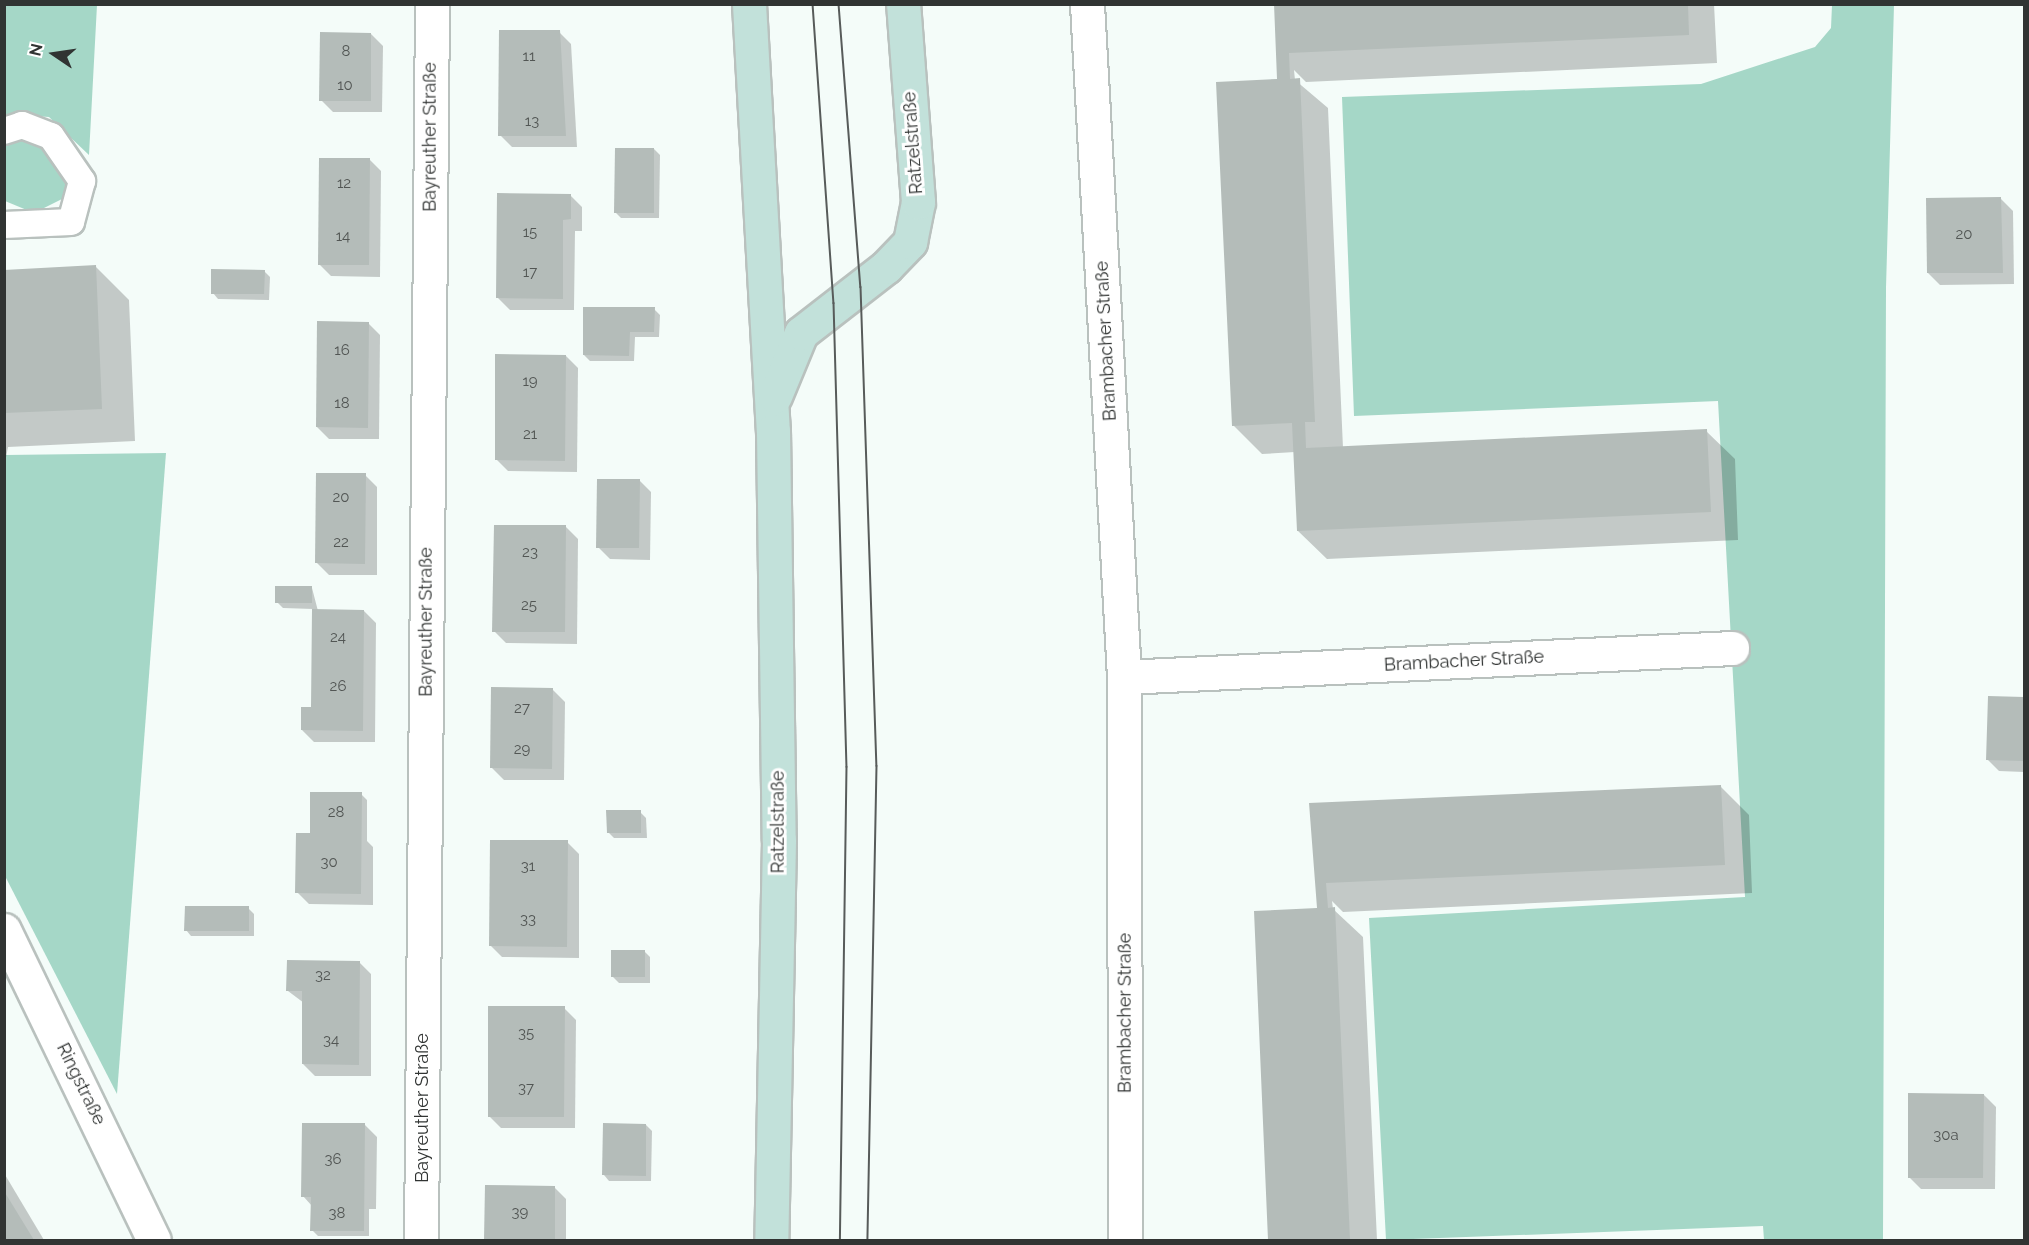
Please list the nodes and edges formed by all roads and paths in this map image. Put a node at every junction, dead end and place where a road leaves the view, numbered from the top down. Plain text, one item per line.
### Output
1 (432, 4) edge
2 (749, 4) edge
3 (903, 4) edge
4 (1087, 4) edge
5 (4, 131) edge
6 (4, 225) edge
7 (772, 404) junction
8 (1732, 648) dead end
9 (1124, 676) junction
10 (4, 930) edge
11 (154, 1240) edge
12 (421, 1240) edge
13 (771, 1240) edge
14 (1125, 1240) edge

1 - 12 street, Bayreuther Straße
2 - 7 main road, Ratzelstraße
3 - 7 main road, Ratzelstraße
4 - 9 street, Brambacher Straße
5 - 6 lane
7 - 13 main road, Ratzelstraße
8 - 9 street, Brambacher Straße
9 - 14 street, Brambacher Straße
10 - 11 street, Ringstraße

